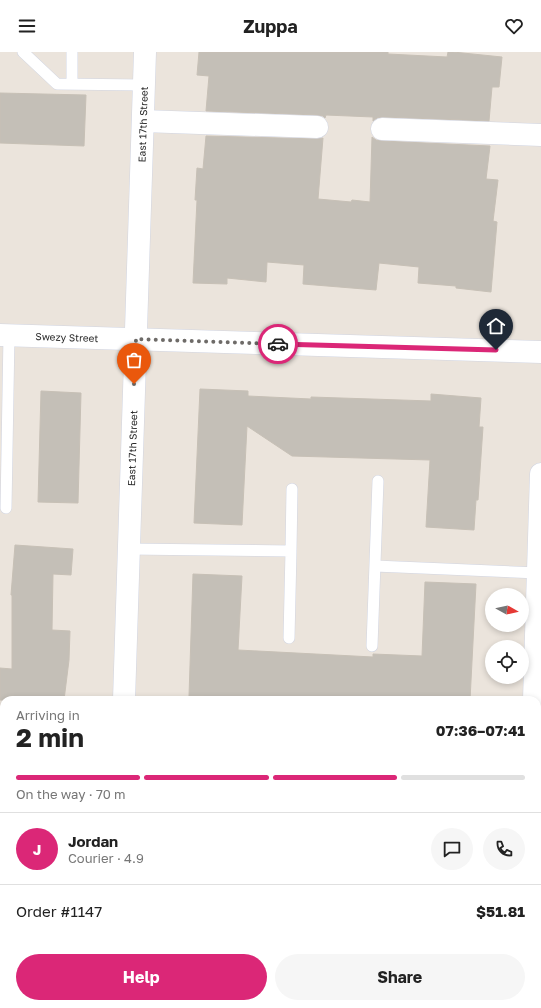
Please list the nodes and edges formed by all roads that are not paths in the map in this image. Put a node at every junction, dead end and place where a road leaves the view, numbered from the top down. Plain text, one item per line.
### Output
1 (23, 52) edge
2 (72, 52) edge
3 (145, 52) edge
4 (72, 84) junction
5 (144, 85) junction
6 (143, 121) junction
7 (316, 127) dead end
8 (382, 129) dead end
9 (541, 135) edge
10 (5, 335) edge
11 (136, 339) junction
12 (541, 352) edge
13 (541, 474) edge
14 (378, 481) dead end
15 (292, 489) dead end
16 (6, 508) dead end
17 (129, 549) junction
18 (290, 551) junction
19 (375, 566) junction
20 (538, 573) junction
21 (289, 638) dead end
22 (372, 646) dead end
23 (124, 696) edge
24 (534, 696) edge

1 - 4 lane
2 - 4 lane
3 - 5 street, East 17th Street
4 - 5 lane
5 - 6 street, East 17th Street
6 - 7 street
6 - 11 street, East 17th Street
8 - 9 street
10 - 11 street, Swezy Street
10 - 16 lane
11 - 12 street, Swezy Street
11 - 17 street, East 17th Street
13 - 20 street
14 - 19 lane
15 - 18 lane
17 - 18 lane
17 - 23 street, East 17th Street
18 - 21 lane
19 - 20 lane
19 - 22 lane
20 - 24 street

